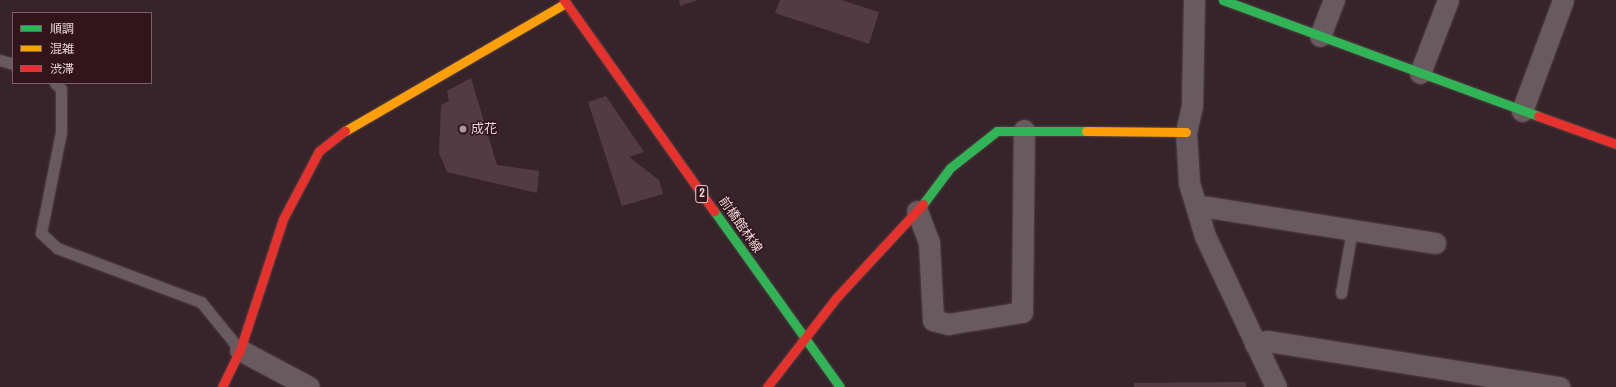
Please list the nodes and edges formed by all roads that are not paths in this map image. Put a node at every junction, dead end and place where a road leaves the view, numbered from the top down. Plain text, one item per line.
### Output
1 (1194, 0) edge
2 (1223, 0) edge
3 (1334, 0) edge
4 (1448, 0) edge
5 (1563, 0) edge
6 (566, 1) edge
7 (1320, 36) junction
8 (0, 60) edge
9 (12, 64) edge
10 (1420, 73) junction
11 (56, 84) edge
12 (1522, 110) junction
13 (1024, 130) junction
14 (1186, 132) junction
15 (1616, 144) edge
16 (1197, 209) junction
17 (917, 211) junction
18 (1352, 230) junction
19 (1436, 243) dead end
20 (1341, 293) dead end
21 (804, 338) junction
22 (1255, 344) junction
23 (240, 350) junction
24 (222, 387) edge
25 (309, 387) edge
26 (767, 387) edge
27 (840, 387) edge
28 (1276, 387) edge
29 (1559, 387) edge

1 - 14 street
2 - 7 street
3 - 7 street
4 - 10 street
5 - 12 street
6 - 21 street, 前橋館林線 / 2
6 - 23 street
7 - 10 street
8 - 9 lane
10 - 12 street
11 - 23 lane
12 - 15 street
13 - 14 street
13 - 17 street
13 - 17 street
14 - 16 street
16 - 18 street
16 - 22 street
17 - 21 street
18 - 19 street
18 - 20 lane
21 - 26 street
21 - 27 street, 前橋館林線 / 2
22 - 28 street
22 - 29 street
23 - 24 street
23 - 25 street

